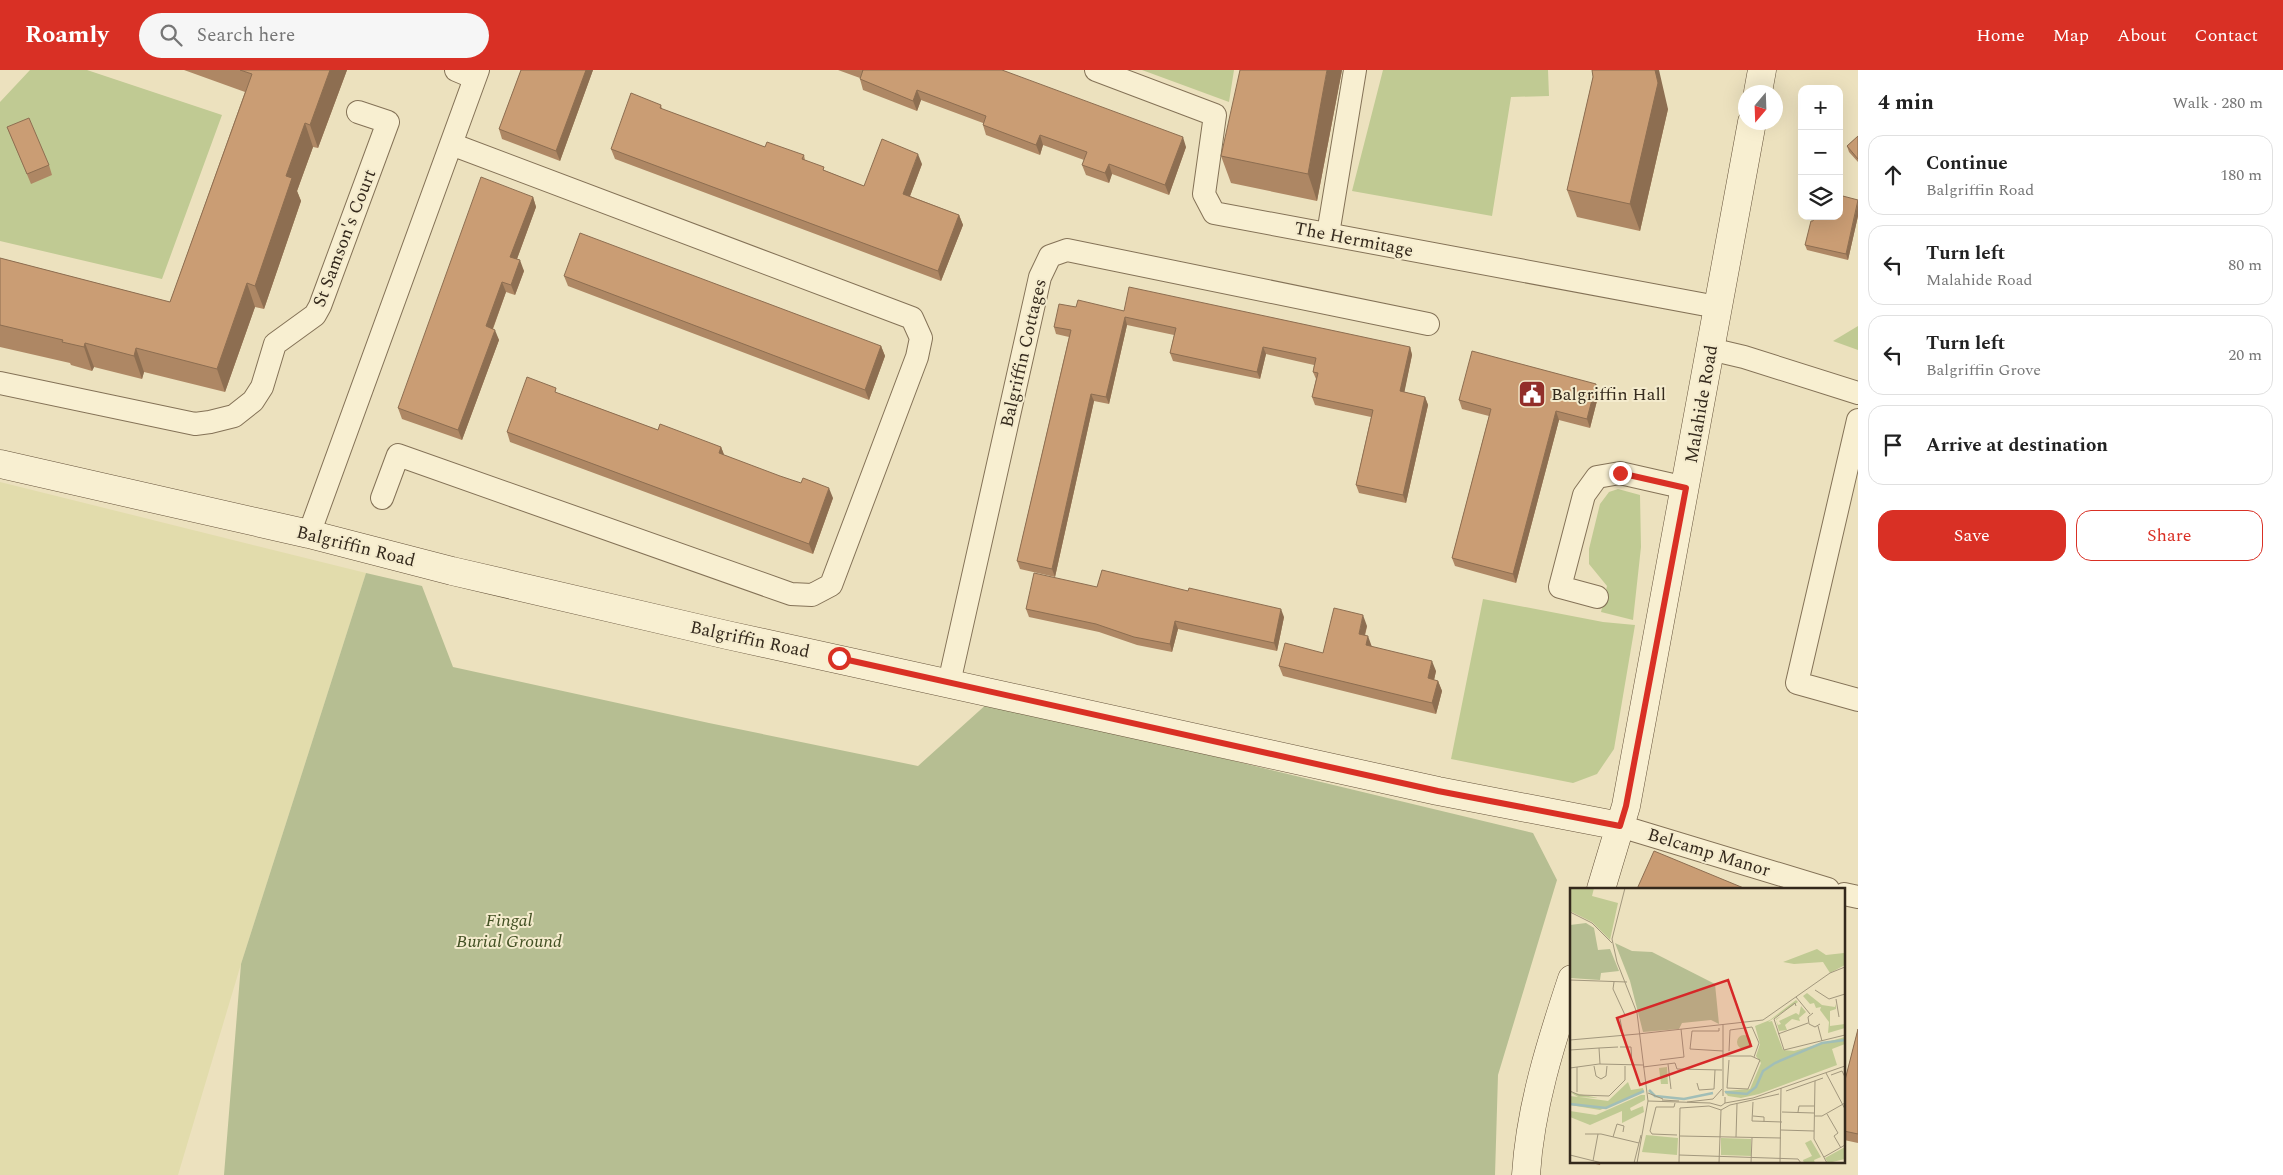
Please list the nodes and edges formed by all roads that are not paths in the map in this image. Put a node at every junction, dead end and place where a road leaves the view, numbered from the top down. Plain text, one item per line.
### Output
1 (1096, 70) edge
2 (1354, 70) edge
3 (1762, 70) edge
4 (470, 73) edge
5 (1759, 85) edge
6 (358, 112) dead end
7 (1750, 130) edge
8 (451, 144) junction
9 (1328, 234) junction
10 (1717, 307) junction
11 (1428, 324) dead end
12 (1710, 348) junction
13 (0, 383) edge
14 (1858, 392) edge
15 (1858, 420) edge
16 (0, 464) edge
17 (1686, 488) junction
18 (382, 498) dead end
19 (309, 534) junction
20 (1598, 597) dead end
21 (949, 683) junction
22 (1858, 700) edge
23 (1620, 826) junction
24 (1601, 888) edge
25 (1825, 888) edge
26 (1570, 986) edge
27 (1526, 1175) edge

1 - 9 street, The Hermitage
2 - 9 street
3 - 5 main road
4 - 8 street
6 - 13 street, St Samson's Court
7 - 10 main road, Malahide Road
8 - 18 street
8 - 19 street
9 - 10 street, The Hermitage
10 - 12 main road, Malahide Road
11 - 21 street, Balgriffin Cottages
12 - 14 street
12 - 17 main road, Malahide Road
15 - 22 street
16 - 19 main road, Balgriffin Road
17 - 20 street
17 - 23 main road, Malahide Road
19 - 21 main road, Balgriffin Road
21 - 23 main road, Balgriffin Road
23 - 24 main road, Malahide Road
23 - 25 street, Belcamp Manor
26 - 27 main road

